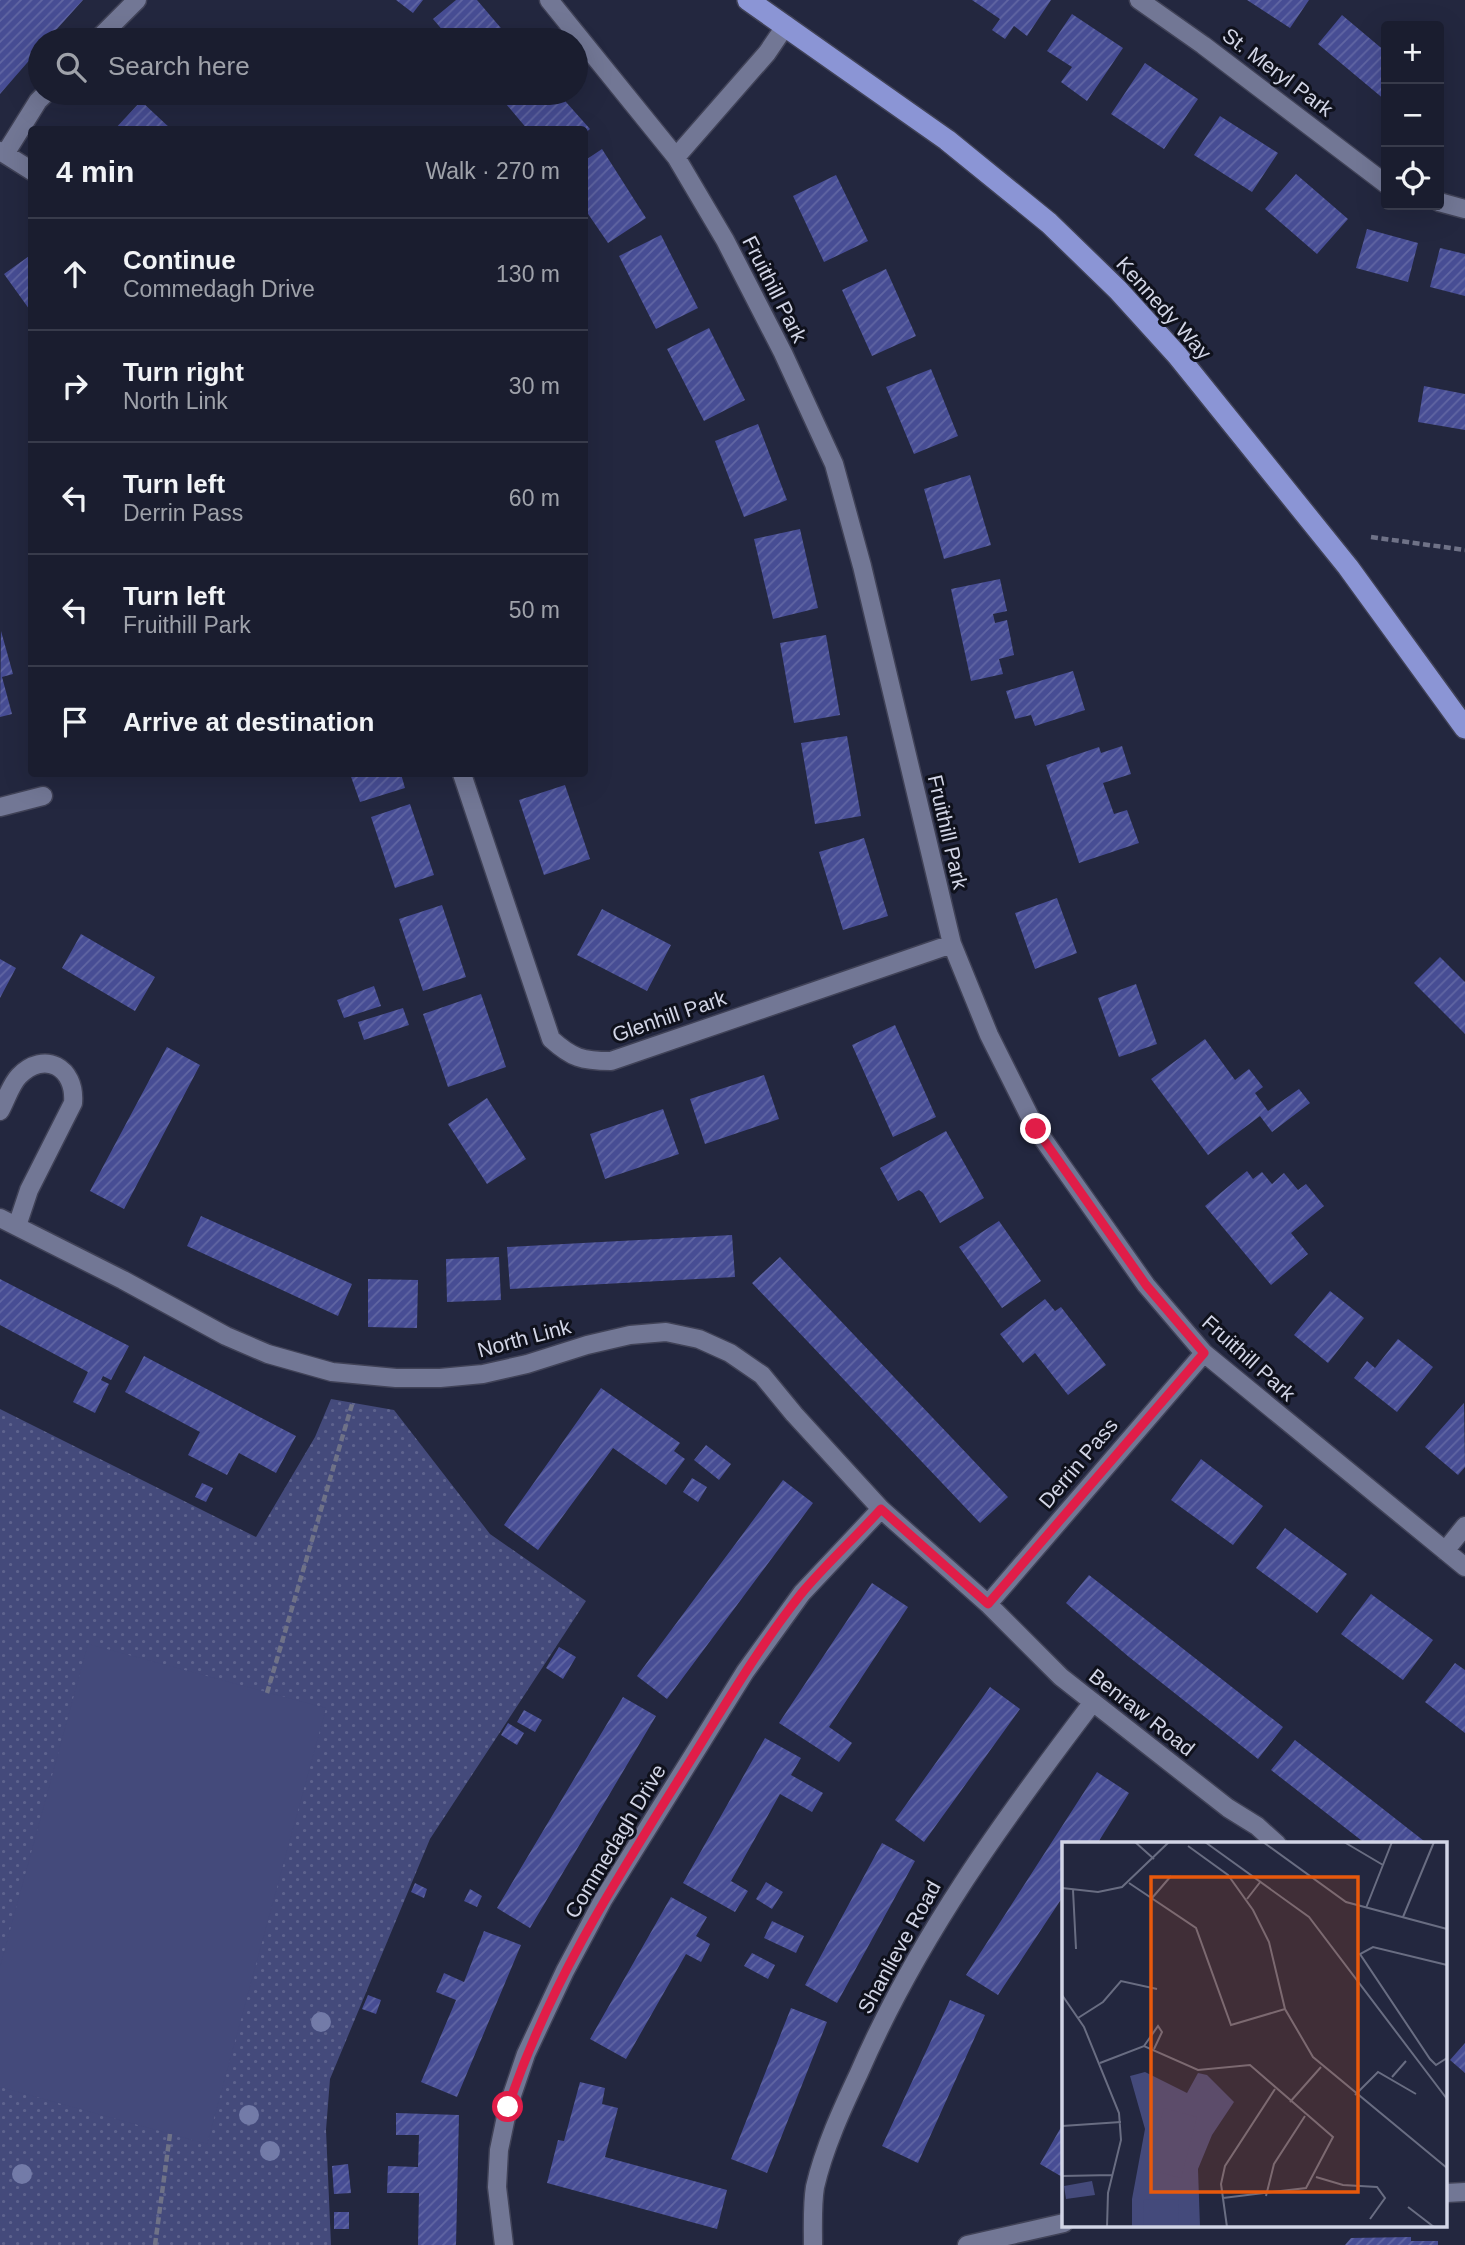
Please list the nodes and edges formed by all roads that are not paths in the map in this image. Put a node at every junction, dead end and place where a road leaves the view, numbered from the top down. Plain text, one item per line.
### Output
1 (137, 0) edge
2 (549, 0) edge
3 (748, 0) edge
4 (1139, 0) edge
5 (786, 25) junction
6 (109, 28) edge
7 (572, 28) edge
8 (588, 48) edge
9 (35, 105) edge
10 (2, 152) edge
11 (676, 157) junction
12 (28, 168) edge
13 (1381, 180) edge
14 (1444, 203) edge
15 (1465, 209) edge
16 (1465, 728) edge
17 (463, 777) edge
18 (43, 796) dead end
19 (0, 807) edge
20 (952, 944) junction
21 (0, 1111) edge
22 (0, 1218) edge
23 (17, 1226) junction
24 (1204, 1353) junction
25 (881, 1509) junction
26 (1465, 1526) edge
27 (1445, 1551) junction
28 (1465, 1567) edge
29 (988, 1604) junction
30 (1093, 1702) junction
31 (1275, 1842) edge
32 (1062, 2223) edge
33 (504, 2245) edge
34 (813, 2245) edge
35 (967, 2245) edge

1 - 6 street
2 - 7 street, Fruithill Park
3 - 5 highway, Kennedy Way
4 - 13 street, St. Meryl Park
5 - 11 street
5 - 16 highway, Kennedy Way
8 - 11 street, Fruithill Park
9 - 10 street
10 - 12 street
11 - 20 street, Fruithill Park
14 - 15 street
17 - 20 street, Glenhill Park
18 - 19 street
20 - 24 street, Fruithill Park
21 - 23 street
22 - 23 street, North Link
23 - 25 street, North Link
24 - 27 street, Fruithill Park
24 - 29 street, Derrin Pass
25 - 29 street, North Link
25 - 33 street, Commedagh Drive
26 - 27 street
27 - 28 street, Fruithill Park
29 - 30 street, Benraw Road
30 - 31 street, Benraw Road
30 - 34 street, Shanlieve Road
32 - 35 street

